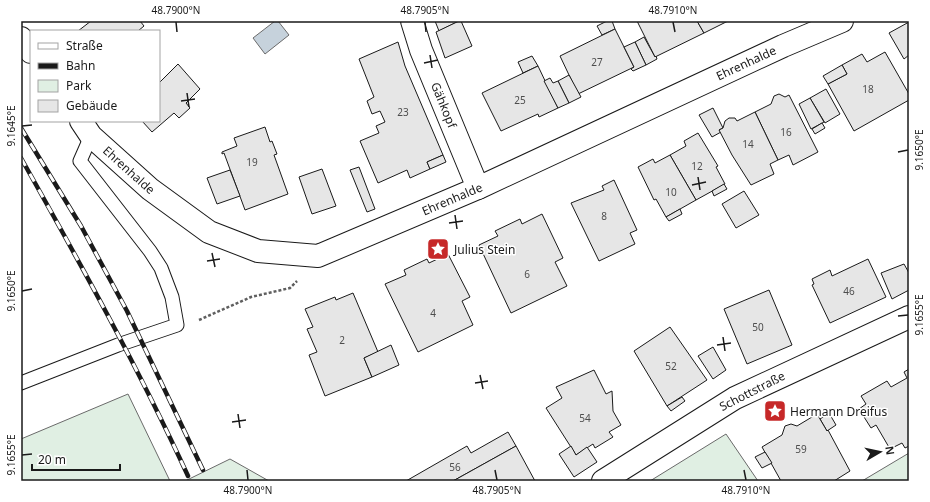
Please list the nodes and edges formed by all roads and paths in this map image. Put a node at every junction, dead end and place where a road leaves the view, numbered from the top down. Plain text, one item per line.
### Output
1 (412, 21) edge
2 (842, 21) edge
3 (21, 38) edge
4 (30, 51) edge
5 (86, 128) edge
6 (478, 188) junction
7 (318, 256) junction
8 (208, 316) dead end
9 (909, 317) edge
10 (21, 383) edge
11 (603, 481) edge

1 - 6 street, Gähkopf
2 - 6 street, Ehrenhalde
3 - 4 street
5 - 7 street, Ehrenhalde
5 - 10 lane
6 - 7 street, Ehrenhalde
7 - 8 path
9 - 11 street, Schottstraße

